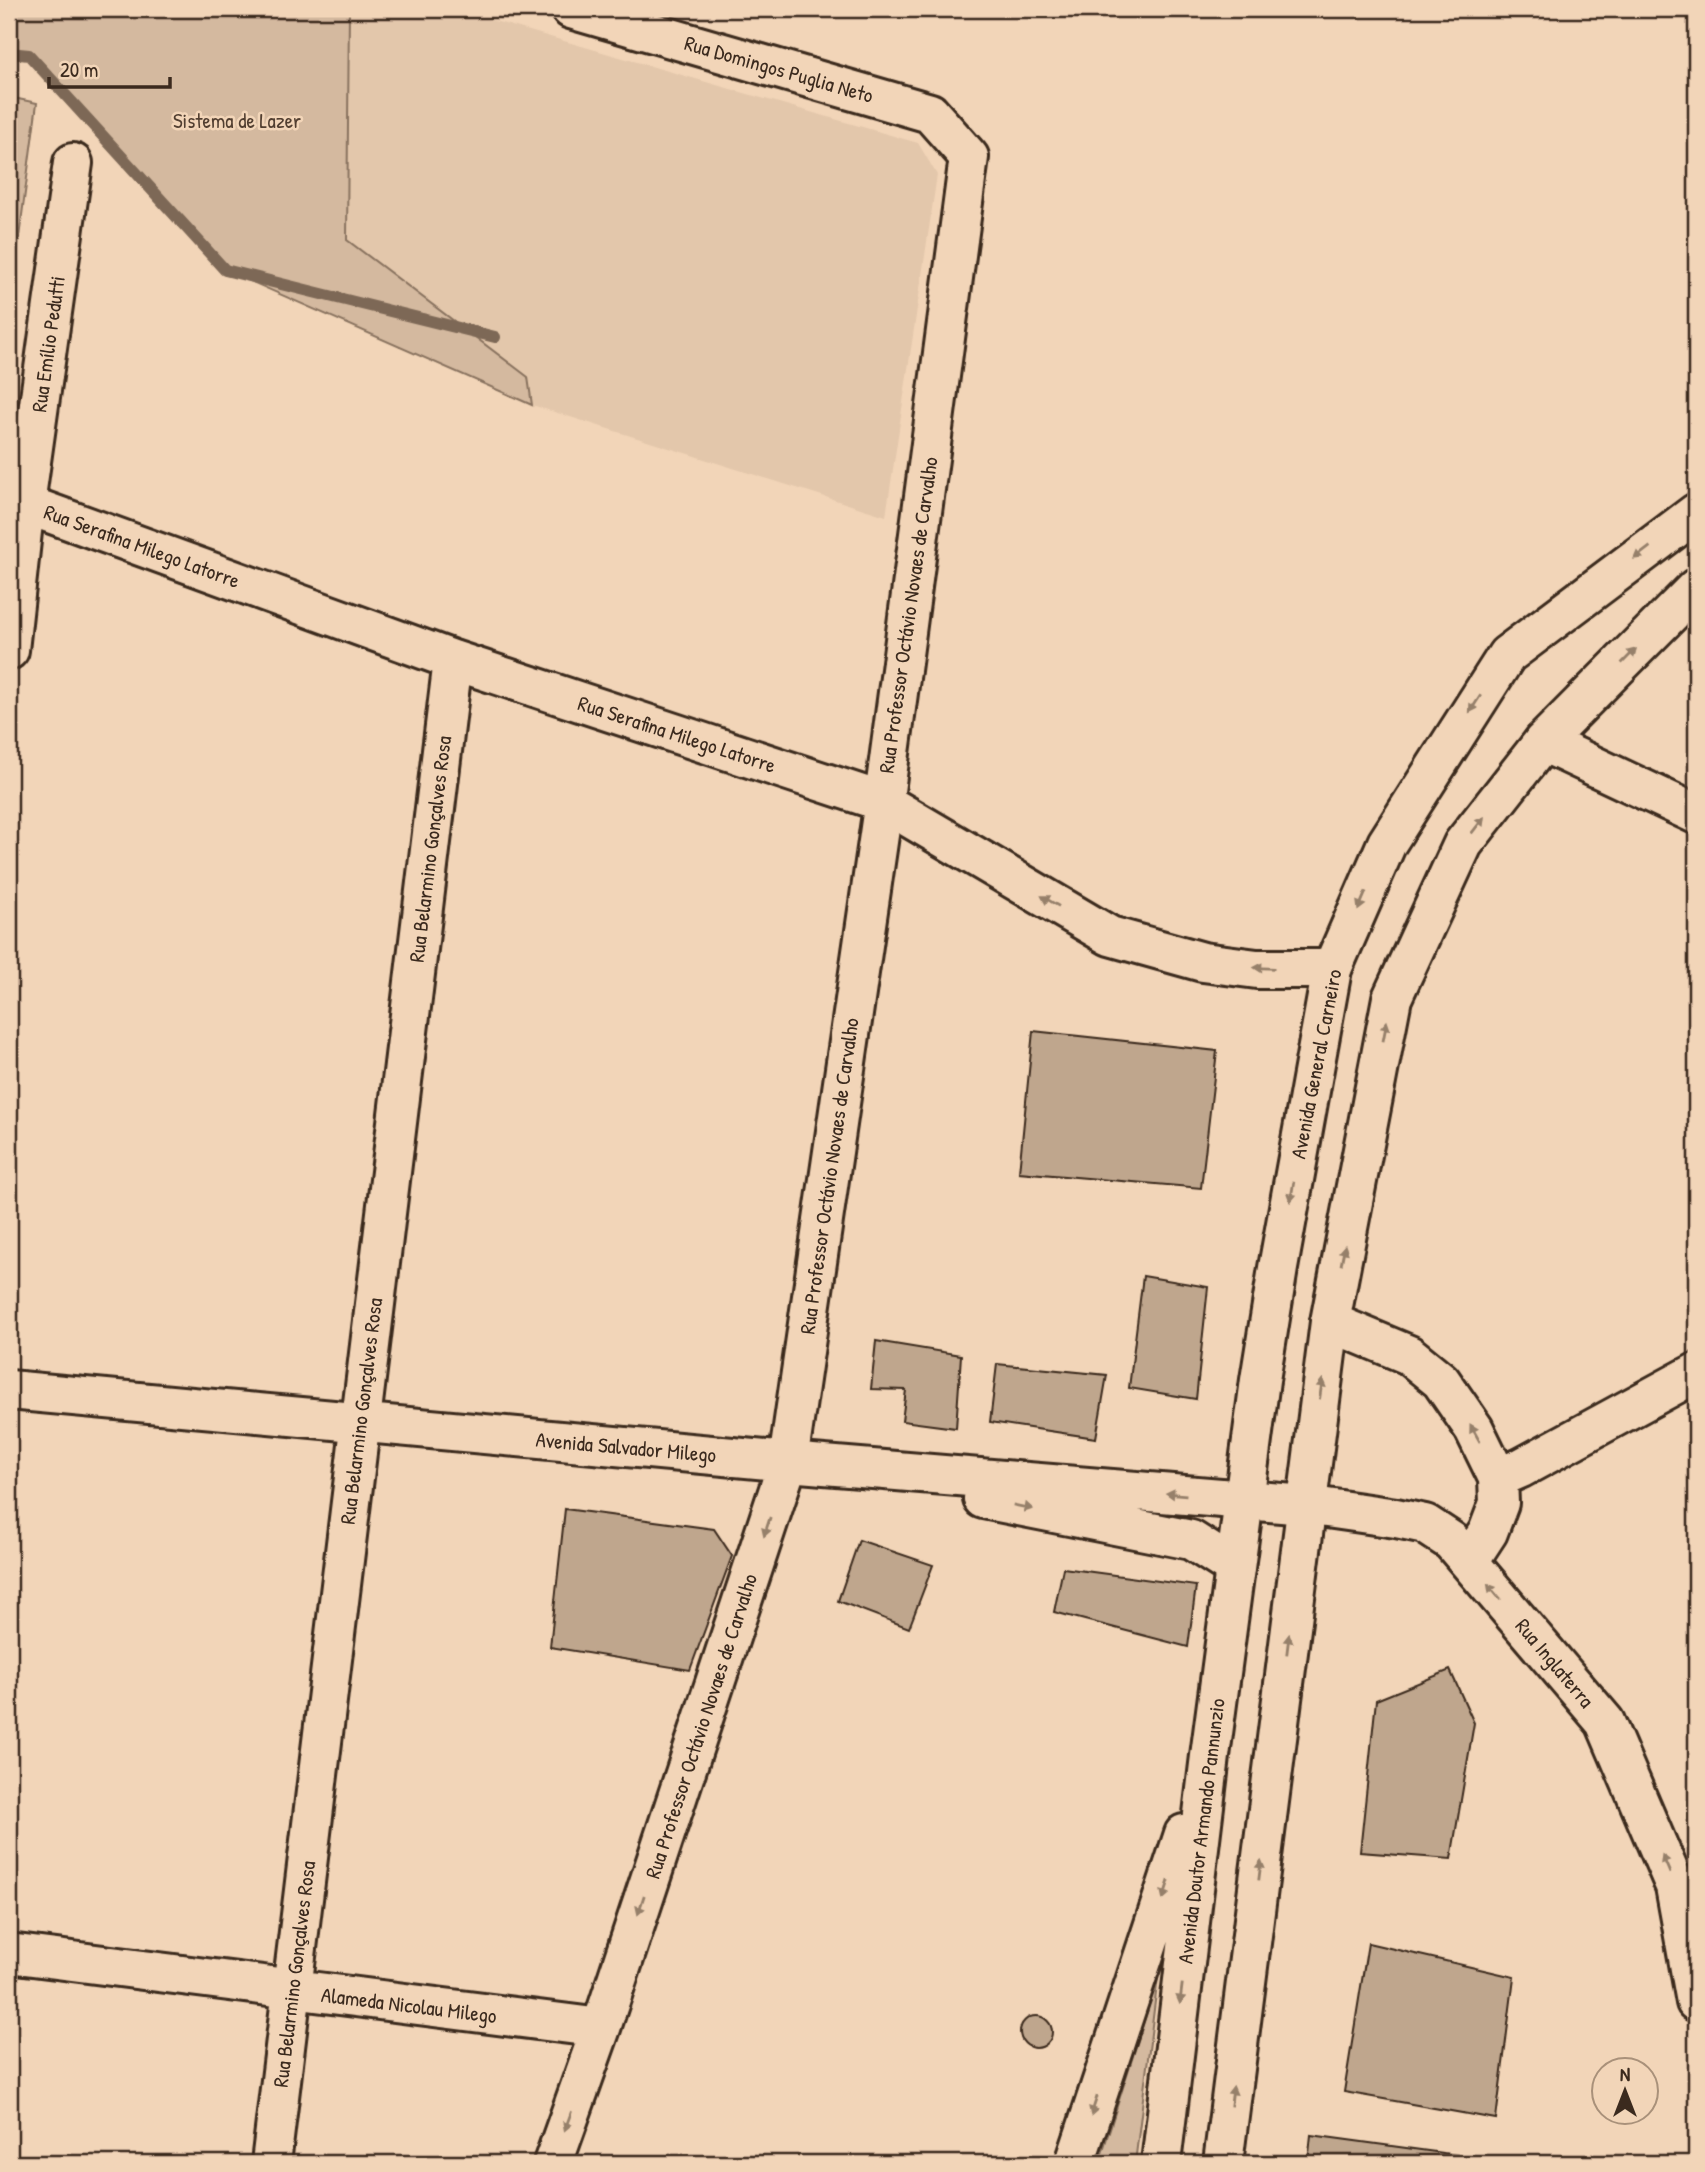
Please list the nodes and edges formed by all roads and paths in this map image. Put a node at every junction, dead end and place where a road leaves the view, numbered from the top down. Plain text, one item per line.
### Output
1 (571, 9) edge
2 (969, 157) joint
3 (73, 163) dead end
4 (17, 503) edge
5 (1696, 513) edge
6 (1696, 588) edge
7 (9, 650) edge
8 (453, 660) junction
9 (1543, 742) junction
10 (883, 802) junction
11 (1696, 814) edge
12 (1332, 969) junction
13 (1330, 1322) junction
14 (1696, 1373) edge
15 (9, 1391) edge
16 (360, 1423) junction
17 (788, 1462) junction
18 (1498, 1478) junction
19 (1244, 1499) junction
20 (1306, 1506) junction
21 (1469, 1561) junction
22 (1235, 1568) junction
23 (1210, 1756) junction
24 (9, 1953) edge
25 (292, 1989) junction
26 (1696, 2002) edge
27 (601, 2028) junction
28 (271, 2163) edge
29 (553, 2163) edge
30 (1075, 2163) edge
31 (1161, 2163) edge
32 (1223, 2163) edge

1 - 2 street, Rua Domingos Puglia Neto
2 - 10 street, Rua Professor Octávio Novaes de Carvalho
3 - 4 street, Rua Emílio Pedutti
4 - 7 street, Rua Emílio Pedutti
4 - 8 street, Rua Serafina Milego Latorre
5 -> 12 street, Avenida General Carneiro
9 -> 6 street
8 - 10 street, Rua Serafina Milego Latorre
8 - 16 street, Rua Belarmino Gonçalves Rosa
9 - 11 street
13 -> 9 street
12 -> 10 street, Rua Serafina Milego Latorre
10 - 17 street, Rua Professor Octávio Novaes de Carvalho
12 -> 19 street, Avenida General Carneiro
18 -> 13 street
20 -> 13 street
14 - 18 street
15 - 16 street, Avenida Salvador Milego
16 - 17 street, Avenida Salvador Milego
16 - 25 street, Rua Belarmino Gonçalves Rosa
19 -> 17 street, Avenida Salvador Milego
17 -> 22 street
17 -> 27 street, Rua Professor Octávio Novaes de Carvalho
18 - 21 street
19 - 20 street, Rua Inglaterra
19 - 22 street, Avenida Doutor Armando Pannunzio
20 - 21 street, Rua Inglaterra
32 -> 20 street
26 -> 21 street, Rua Inglaterra
22 - 23 street, Avenida Doutor Armando Pannunzio
23 -> 30 street
23 -> 31 street, Avenida Doutor Armando Pannunzio
24 - 25 street, Alameda Nicolau Milego
25 - 27 street, Alameda Nicolau Milego
25 - 28 street, Rua Belarmino Gonçalves Rosa
27 -> 29 street, Rua Professor Octávio Novaes de Carvalho

